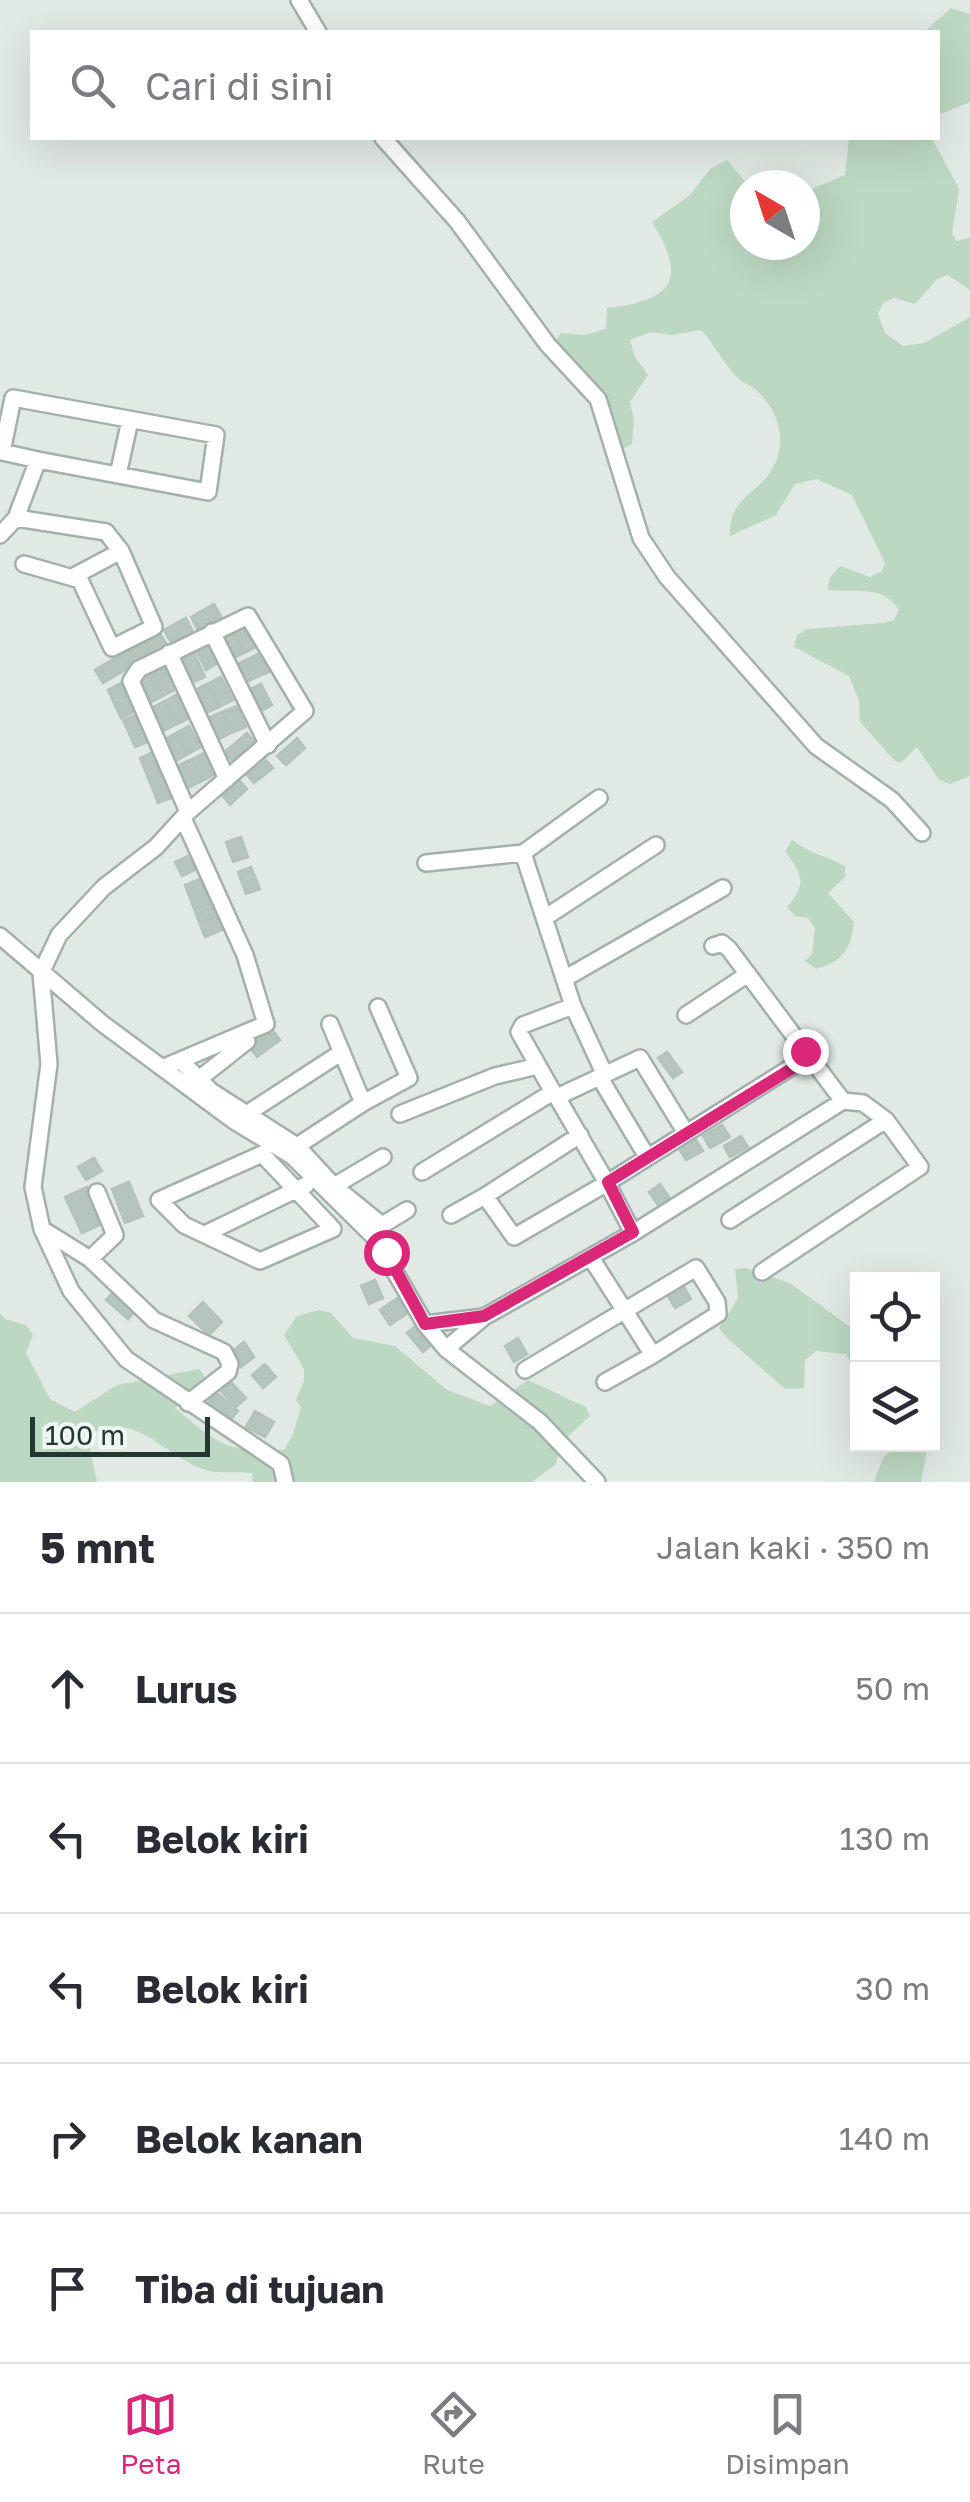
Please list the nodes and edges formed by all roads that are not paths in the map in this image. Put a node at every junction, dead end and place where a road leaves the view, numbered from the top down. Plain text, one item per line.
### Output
1 (299, 0) edge
2 (317, 30) edge
3 (385, 140) edge
4 (130, 420) junction
5 (38, 460) junction
6 (118, 475) junction
7 (16, 518) junction
8 (0, 534) edge
9 (120, 550) junction
10 (24, 564) dead end
11 (74, 576) junction
12 (212, 632) junction
13 (169, 653) junction
14 (268, 745) junction
15 (227, 779) junction
16 (599, 798) dead end
17 (186, 815) junction
18 (922, 833) dead end
19 (656, 845) dead end
20 (523, 853) junction
21 (426, 863) dead end
22 (724, 888) dead end
23 (546, 917) junction
24 (0, 936) edge
25 (712, 946) dead end
26 (41, 972) junction
27 (748, 974) junction
28 (564, 979) junction
29 (573, 1006) junction
30 (378, 1008) dead end
31 (686, 1015) dead end
32 (330, 1024) dead end
33 (262, 1029) junction
34 (342, 1052) junction
35 (809, 1056) junction
36 (182, 1062) junction
37 (538, 1066) junction
38 (162, 1068) junction
39 (602, 1076) junction
40 (199, 1079) junction
41 (555, 1095) junction
42 (843, 1101) junction
43 (363, 1104) junction
44 (248, 1113) junction
45 (400, 1114) dead end
46 (886, 1120) junction
47 (686, 1133) junction
48 (580, 1136) junction
49 (297, 1146) junction
50 (646, 1155) junction
51 (383, 1156) dead end
52 (422, 1172) dead end
53 (608, 1182) junction
54 (306, 1185) junction
55 (334, 1186) junction
56 (98, 1192) dead end
57 (485, 1196) junction
58 (407, 1210) dead end
59 (451, 1215) dead end
60 (730, 1220) dead end
61 (42, 1229) junction
62 (633, 1232) junction
63 (206, 1233) junction
64 (590, 1258) junction
65 (90, 1259) junction
66 (762, 1272) dead end
67 (622, 1310) junction
68 (484, 1316) junction
69 (425, 1324) junction
70 (446, 1349) junction
71 (652, 1355) junction
72 (525, 1370) dead end
73 (605, 1382) dead end
74 (188, 1403) junction
75 (285, 1482) edge
76 (597, 1482) edge

1 - 2 street
3 - 18 street
4 - 5 street
4 - 6 street
4 - 6 street
5 - 6 street
5 - 7 street
7 - 8 street
7 - 9 street
9 - 11 street
9 - 11 street
10 - 11 street
12 - 13 street
12 - 14 street
12 - 14 street
13 - 15 street
13 - 17 street
14 - 15 street
15 - 17 street
16 - 20 street
17 - 26 street
17 - 33 street
19 - 23 street
20 - 21 street
20 - 23 street
22 - 28 street
23 - 28 street
24 - 26 street
25 - 27 street
26 - 38 street
26 - 61 street
27 - 31 street
27 - 35 street
28 - 29 street
29 - 37 street
29 - 39 street
30 - 43 street
32 - 34 street
33 - 36 street
33 - 40 street
34 - 43 street
34 - 44 street
35 - 42 street
35 - 47 street
36 - 38 street
36 - 40 street
37 - 41 street
37 - 45 street
38 - 54 street
39 - 41 street
39 - 47 street
39 - 50 street
40 - 44 street
41 - 48 street
41 - 52 street
42 - 46 street
42 - 62 street
43 - 49 street
44 - 49 street
46 - 60 street
46 - 66 street
47 - 50 street
48 - 53 street
48 - 57 street
49 - 55 street
50 - 53 street
51 - 55 street
53 - 57 street
53 - 62 street
54 - 63 street
54 - 63 street
54 - 63 street
54 - 69 street
55 - 58 street
56 - 65 street
57 - 59 street
61 - 65 street
61 - 74 street
62 - 64 street
64 - 67 street
64 - 68 street
65 - 74 street
67 - 71 street
67 - 71 street
67 - 72 street
68 - 69 street
68 - 70 street
69 - 70 street
70 - 76 street
71 - 73 street
74 - 75 street

